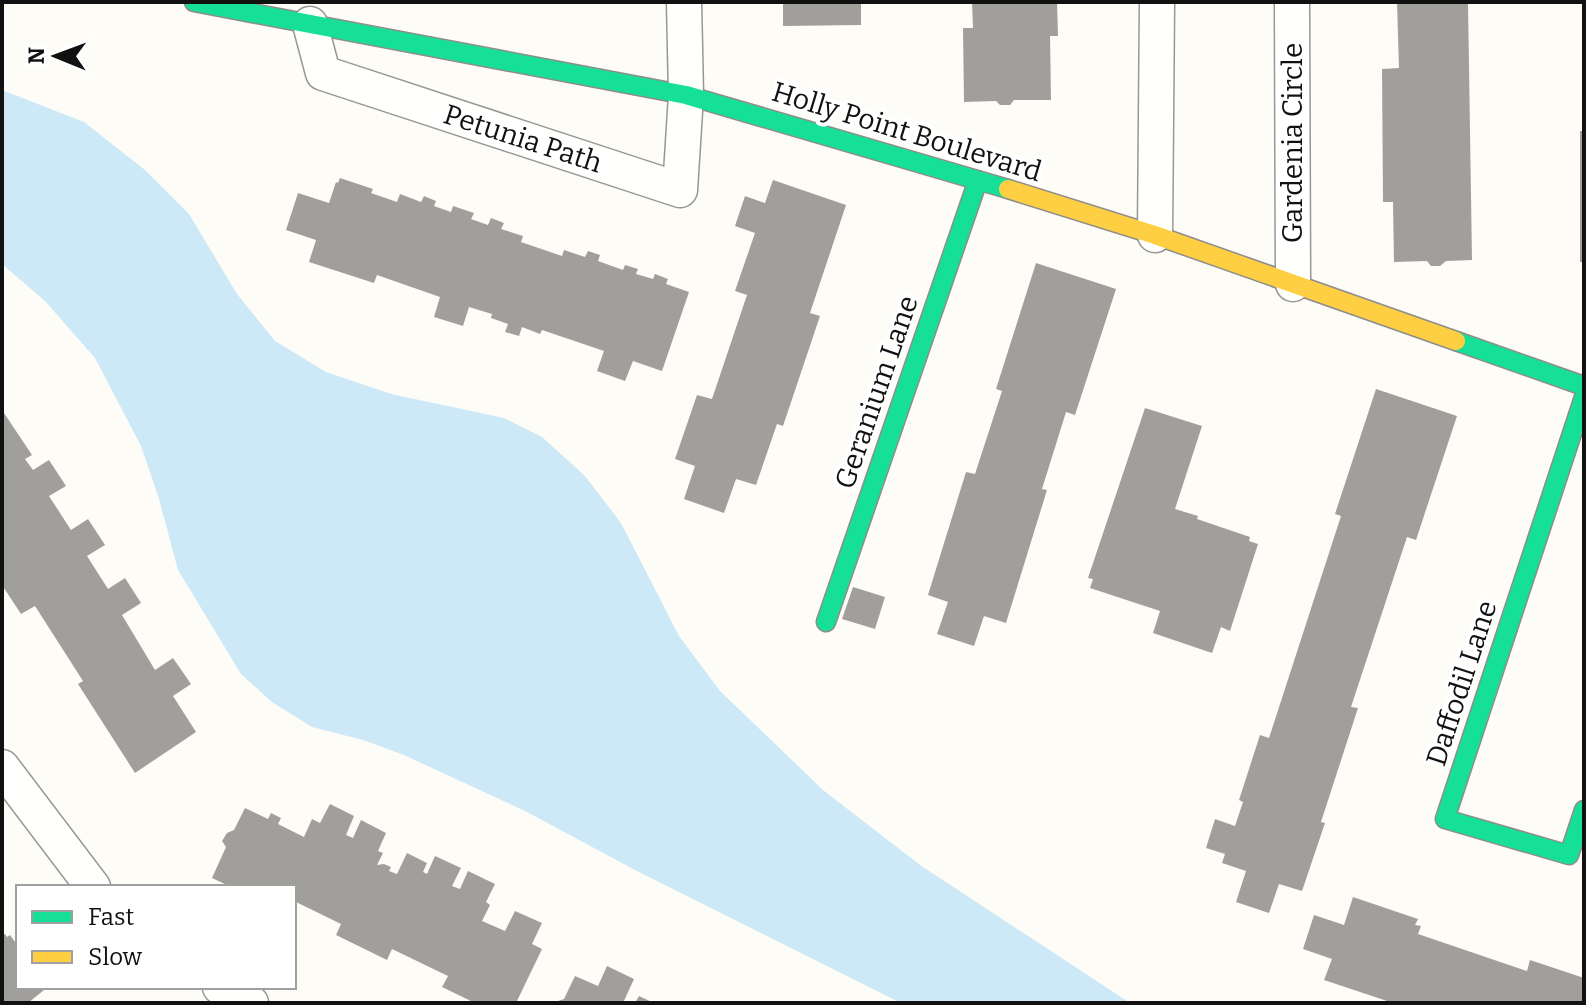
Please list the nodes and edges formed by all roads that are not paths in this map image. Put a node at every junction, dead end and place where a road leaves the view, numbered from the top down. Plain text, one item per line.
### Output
1 (194, 2) edge
2 (684, 2) edge
3 (1157, 2) edge
4 (1292, 2) edge
5 (310, 24) junction
6 (686, 95) junction
7 (978, 180) junction
8 (1155, 235) junction
9 (1293, 284) junction
10 (1584, 386) edge
11 (1584, 397) edge
12 (826, 622) dead end
13 (2, 767) edge
14 (1584, 810) edge
15 (91, 885) edge
16 (224, 989) edge
17 (251, 1003) edge

1 - 5 street, Holly Point Boulevard
2 - 6 street
3 - 8 street
4 - 9 street, Gardenia Circle
5 - 6 street, Holly Point Boulevard
5 - 6 street, Petunia Path
6 - 7 street, Holly Point Boulevard
7 - 8 street, Holly Point Boulevard
7 - 12 street, Geranium Lane
8 - 9 street, Holly Point Boulevard
9 - 10 street, Holly Point Boulevard
11 - 14 street, Daffodil Lane
13 - 15 street
16 - 17 street

